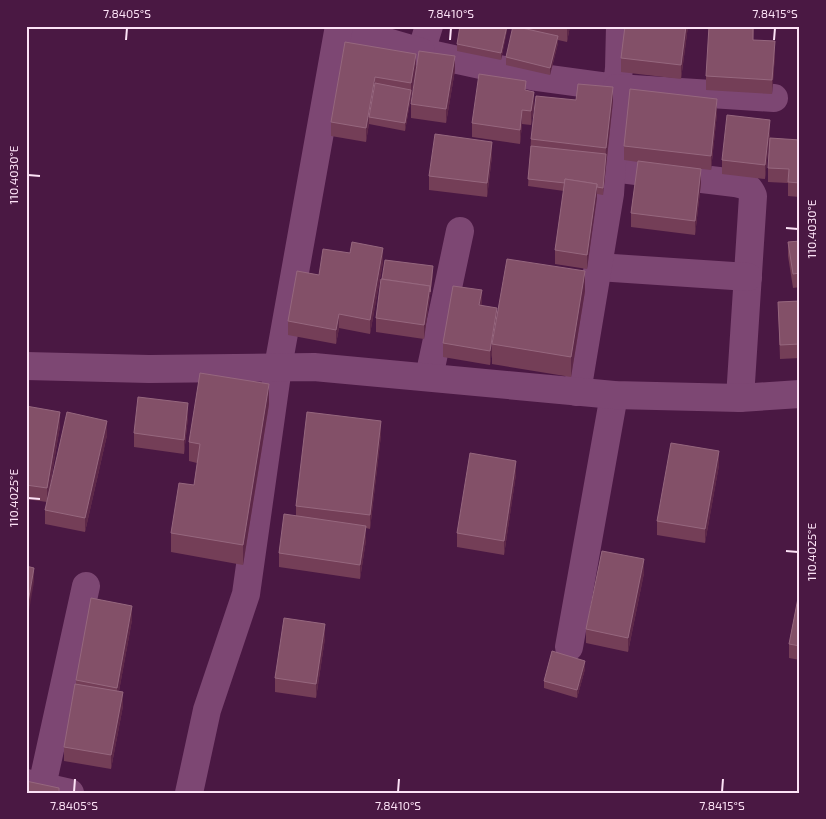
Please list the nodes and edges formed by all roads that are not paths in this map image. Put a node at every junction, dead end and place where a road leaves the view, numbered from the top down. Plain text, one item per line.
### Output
1 (429, 26) edge
2 (620, 26) edge
3 (339, 27) edge
4 (421, 52) junction
5 (617, 88) junction
6 (774, 98) edge
7 (612, 168) junction
8 (460, 231) dead end
9 (598, 267) junction
10 (748, 278) junction
11 (26, 366) edge
12 (278, 367) junction
13 (429, 377) junction
14 (577, 392) junction
15 (800, 394) edge
16 (614, 395) junction
17 (740, 398) junction
18 (86, 586) dead end
19 (569, 647) dead end
20 (34, 784) edge
21 (70, 793) edge
22 (189, 793) edge

1 - 4 street
2 - 5 street
3 - 4 street
3 - 12 street
4 - 5 street
5 - 6 street
5 - 7 street
7 - 9 street
7 - 10 street
8 - 13 street
9 - 10 street
9 - 14 street
10 - 17 street
11 - 12 street
12 - 13 street
12 - 22 street
13 - 14 street
14 - 16 street
15 - 17 street
16 - 17 street
16 - 19 street
18 - 20 street
20 - 21 street

